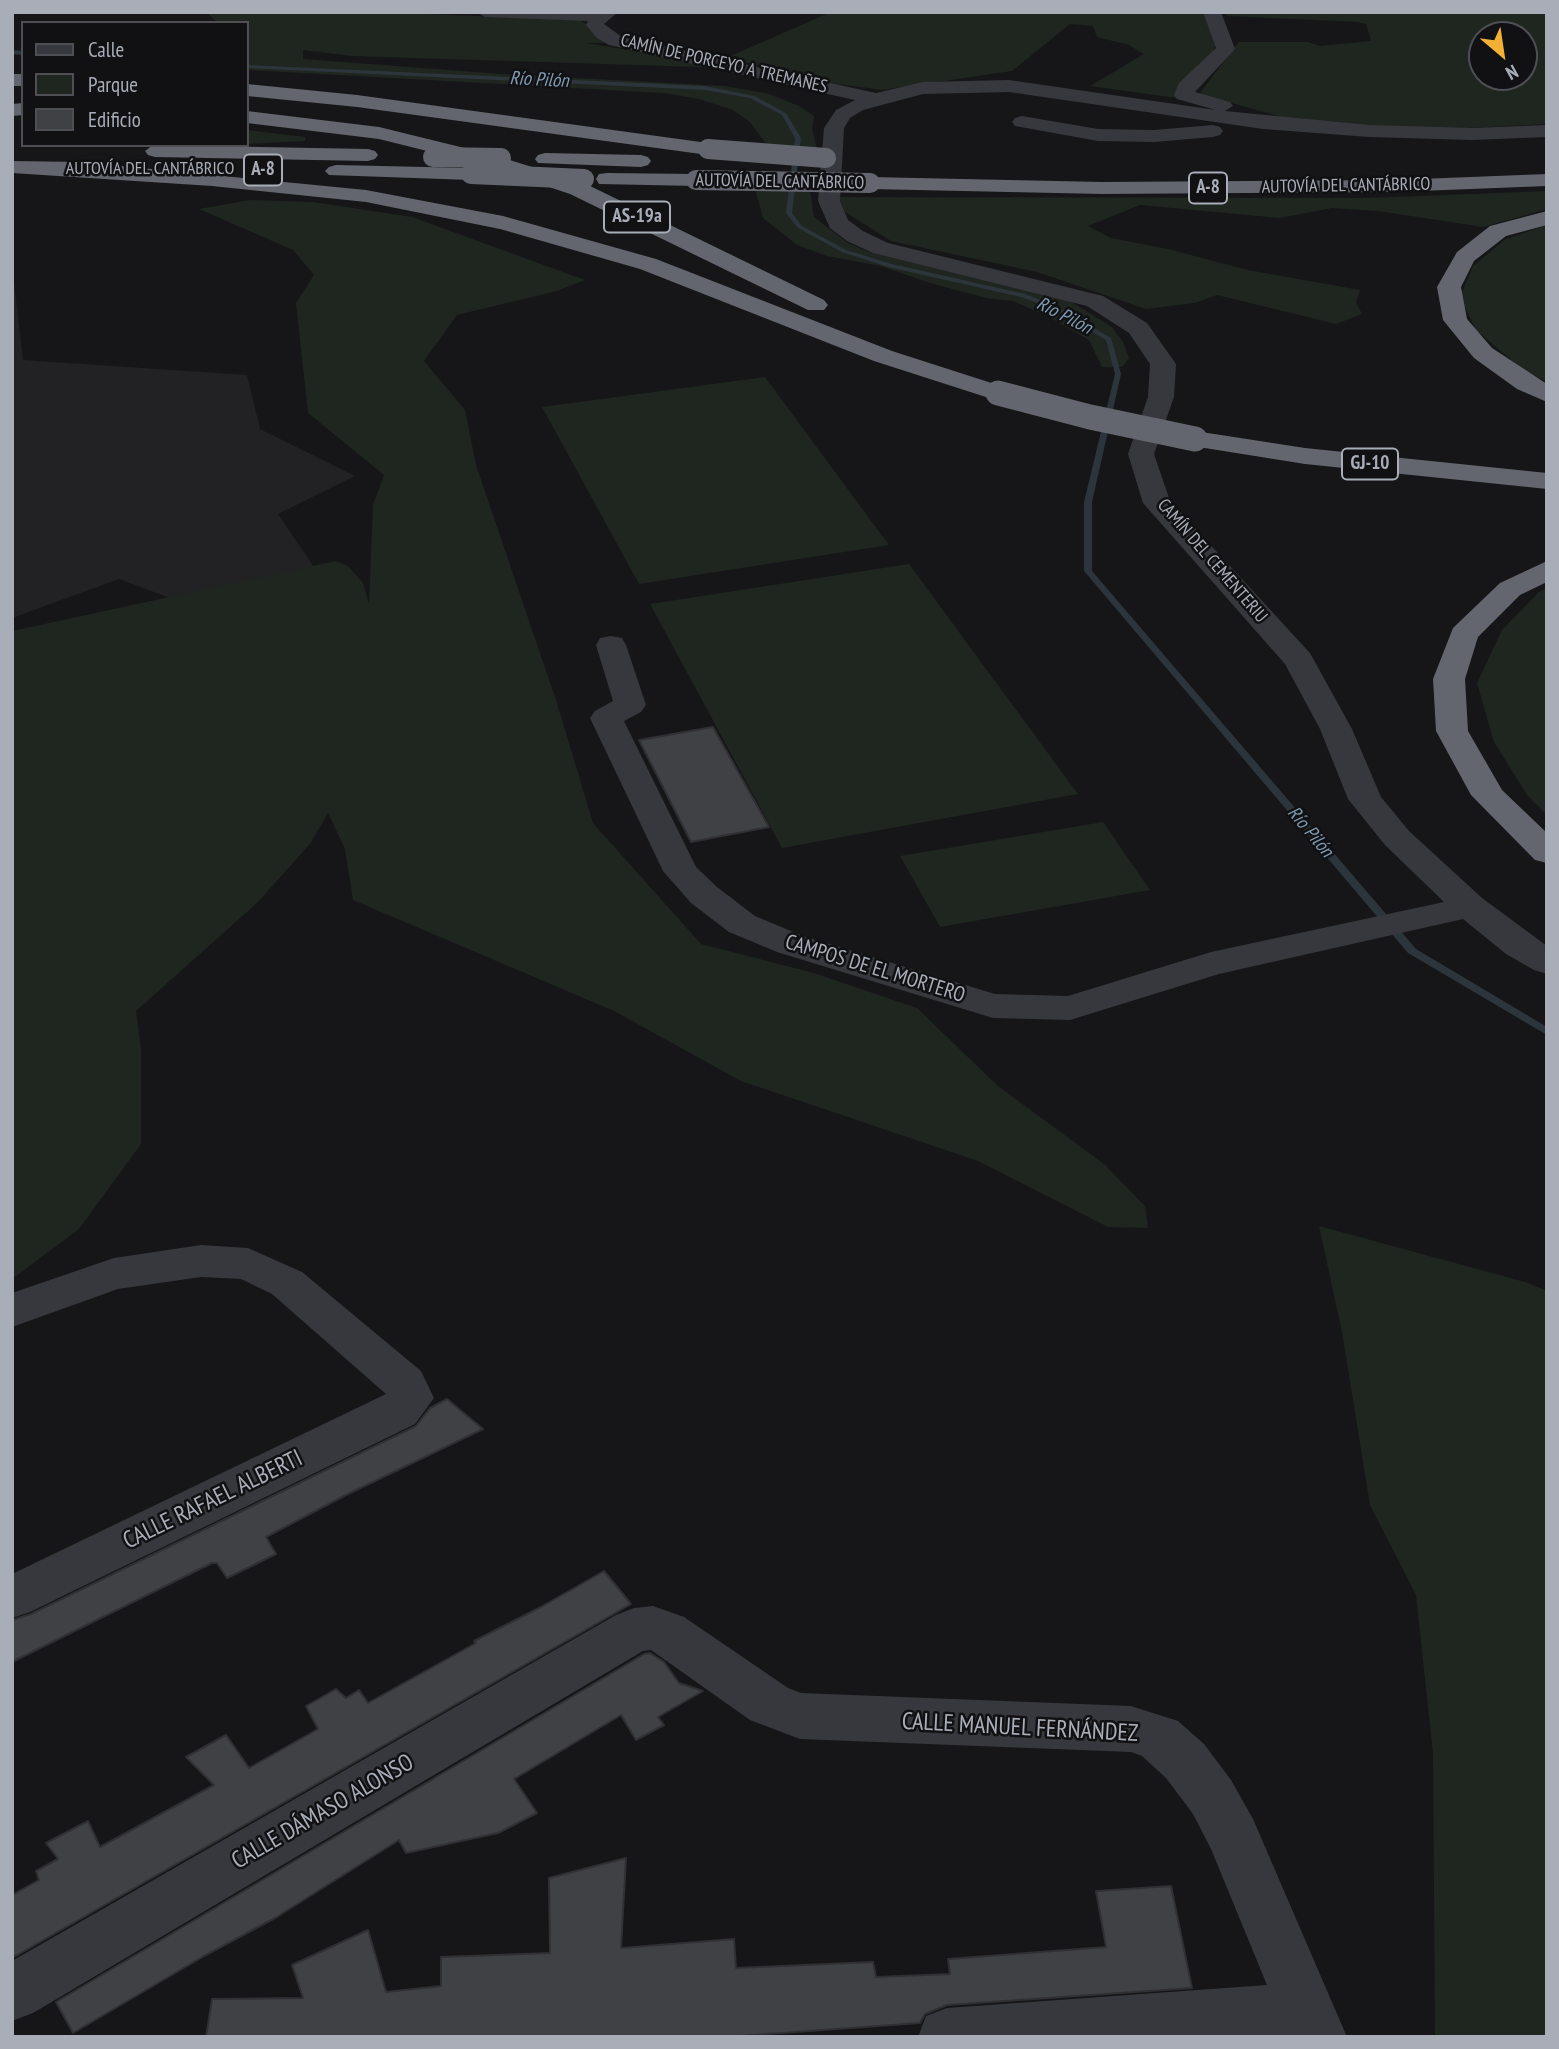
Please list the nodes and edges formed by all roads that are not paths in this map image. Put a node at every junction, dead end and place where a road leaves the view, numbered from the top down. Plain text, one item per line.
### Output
1 (485, 12) edge
2 (1212, 12) edge
3 (604, 14) edge
4 (248, 90) edge
5 (877, 99) junction
6 (248, 117) edge
7 (1022, 122) dead end
8 (1263, 123) junction
9 (1547, 131) edge
10 (12, 148) edge
11 (94, 150) dead end
12 (134, 151) dead end
13 (847, 159) dead end
14 (1547, 162) edge
15 (702, 164) junction
16 (12, 167) edge
17 (1204, 167) dead end
18 (54, 168) junction
19 (1325, 169) junction
20 (871, 174) junction
21 (1547, 180) edge
22 (1547, 218) edge
23 (833, 312) dead end
24 (880, 332) dead end
25 (1003, 385) junction
26 (1547, 394) edge
27 (1199, 431) junction
28 (1547, 464) edge
29 (1547, 481) edge
30 (1547, 570) edge
31 (611, 645) dead end
32 (1547, 853) edge
33 (1469, 906) junction
34 (1547, 962) edge
35 (12, 1311) edge
36 (12, 1597) edge
37 (634, 1630) joint
38 (12, 1993) edge
39 (1313, 2024) edge
40 (947, 2037) edge

1 - 3 street
2 - 8 street
3 - 5 street, CAMÍN DE PORCEYO A TREMAÑES
4 - 15 highway
5 - 8 street, CAMÍN DEL CEMENTERIU
5 - 33 street, CAMÍN DEL CEMENTERIU
6 - 23 highway, AS-19a
7 - 8 street
8 - 9 street, CAMÍN DEL CEMENTERIU
10 - 11 highway, AUTOVÍA DEL CANTÁBRICO
12 - 15 highway, AUTOVÍA DEL CANTÁBRICO / A-8, bridge
13 - 15 highway, bridge
14 - 19 highway, AUTOVÍA DEL CANTÁBRICO / A-8
15 - 18 highway, AUTOVÍA DEL CANTÁBRICO / A-8, bridge
15 - 20 highway, AUTOVÍA DEL CANTÁBRICO / A-8, bridge
16 - 18 highway, AUTOVÍA DEL CANTÁBRICO / A-8
17 - 19 highway
18 - 25 highway, AS-19a
19 - 20 highway, AUTOVÍA DEL CANTÁBRICO / A-8
20 - 21 highway, AUTOVÍA DEL CANTÁBRICO / A-8
22 - 26 highway
24 - 25 highway
25 - 27 highway, bridge
27 - 28 highway, GJ-10
27 - 29 highway, GJ-10
30 - 32 highway
31 - 33 street, CAMPOS DE EL MORTERO
33 - 34 street, CAMÍN DEL CEMENTERIU
35 - 36 street, CALLE RAFAEL ALBERTI
37 - 38 street, CALLE DÁMASO ALONSO
37 - 39 street, CALLE MANUEL FERNÁNDEZ
39 - 40 street

